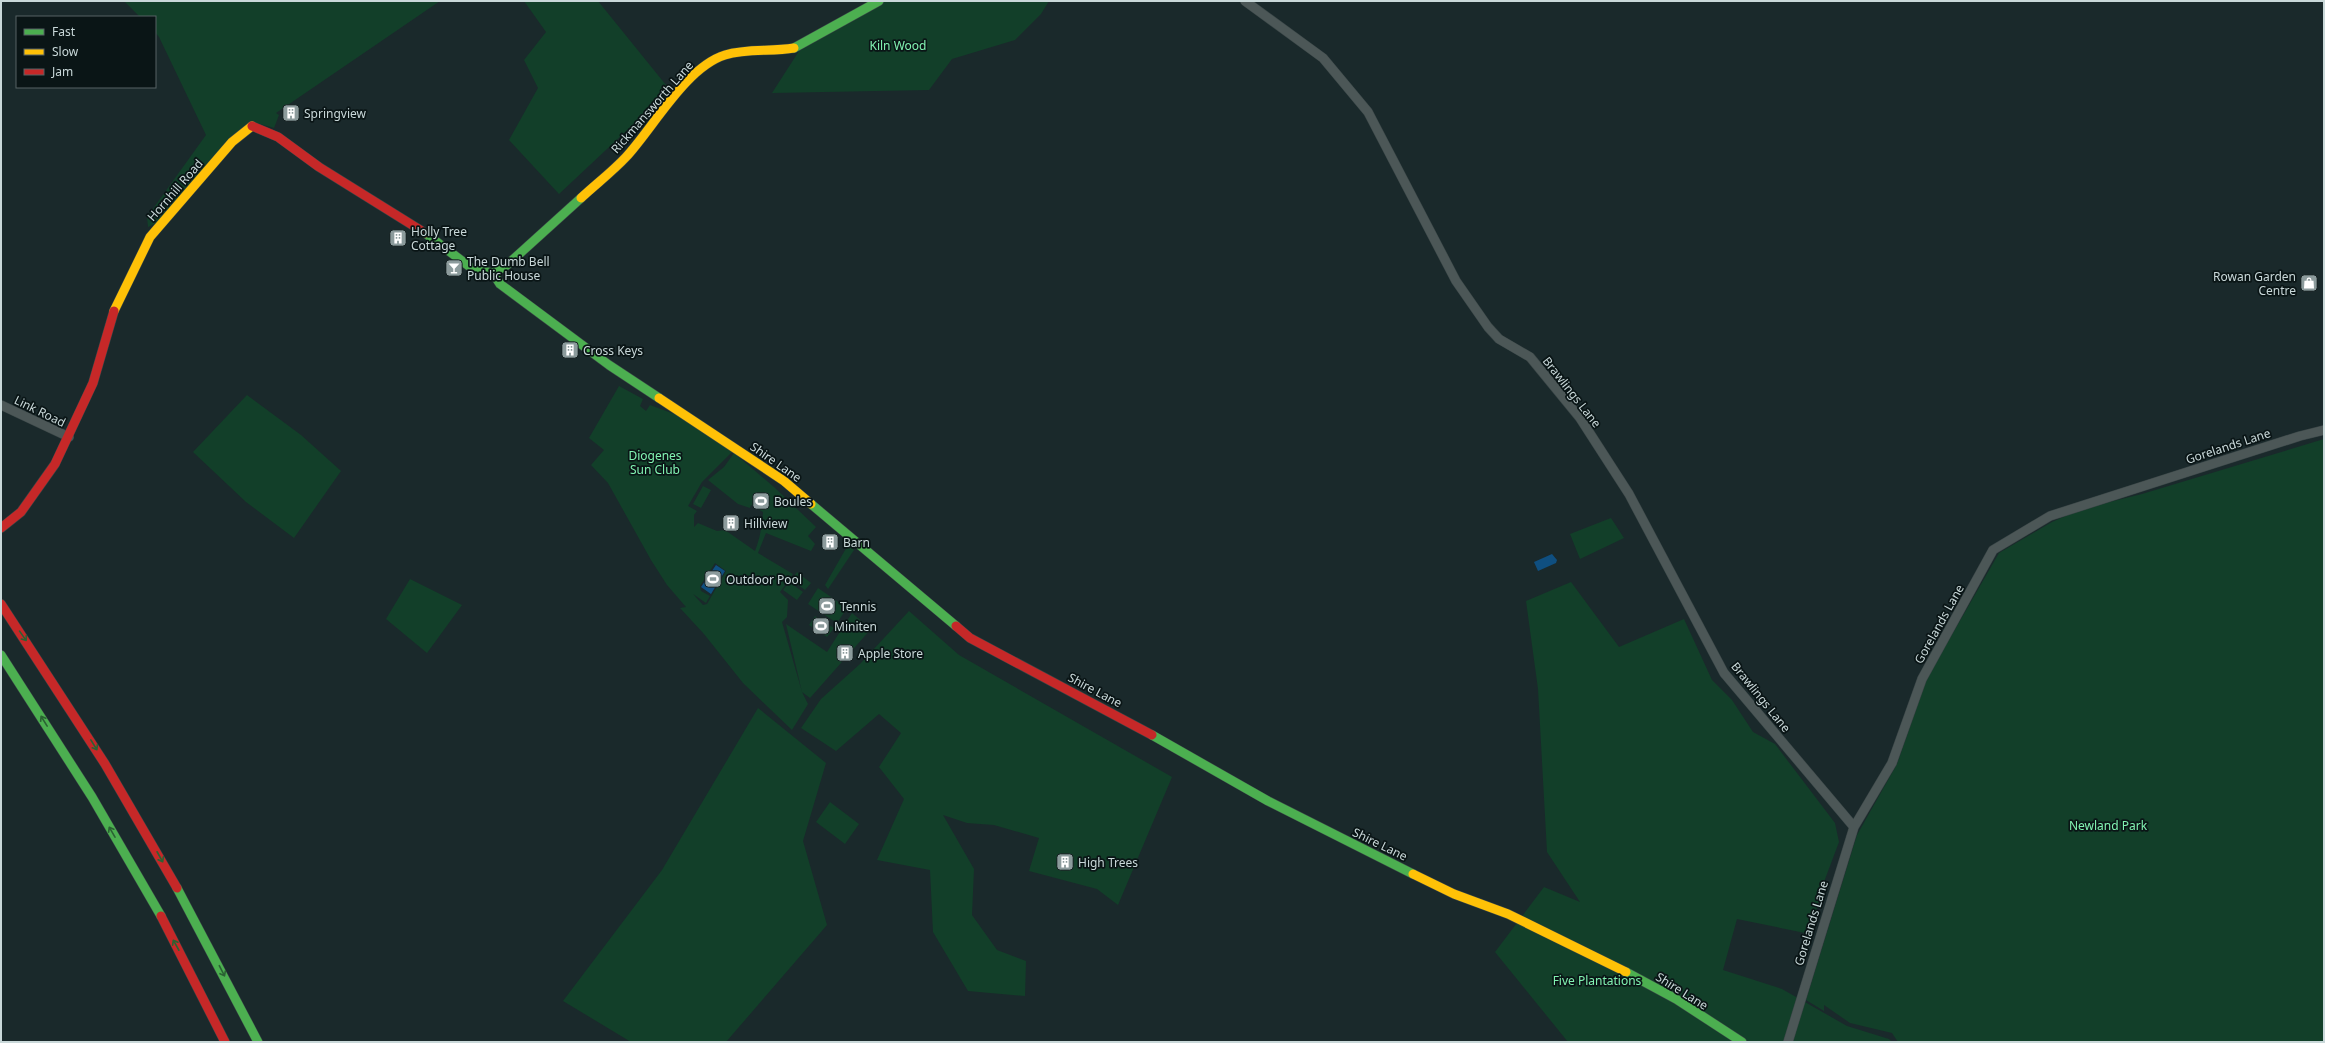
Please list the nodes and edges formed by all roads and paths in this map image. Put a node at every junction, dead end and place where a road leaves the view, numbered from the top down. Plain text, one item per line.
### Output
1 (879, 1) edge
2 (1245, 1) edge
3 (493, 273) junction
4 (1, 405) edge
5 (2324, 430) edge
6 (69, 438) junction
7 (1, 528) edge
8 (1, 604) edge
9 (1, 656) edge
10 (1854, 827) junction
11 (225, 1042) edge
12 (258, 1042) edge
13 (1742, 1042) edge
14 (1788, 1042) edge

1 - 3 main road, Rickmansworth Lane
2 - 10 street, Brawlings Lane
3 - 6 main road, Hornhill Road
3 - 13 main road, Shire Lane
4 - 6 street, Link Road
5 - 10 street, Gorelands Lane
6 - 7 main road, Hornhill Road
8 -> 12 main road
11 -> 9 main road
10 - 14 street, Gorelands Lane

